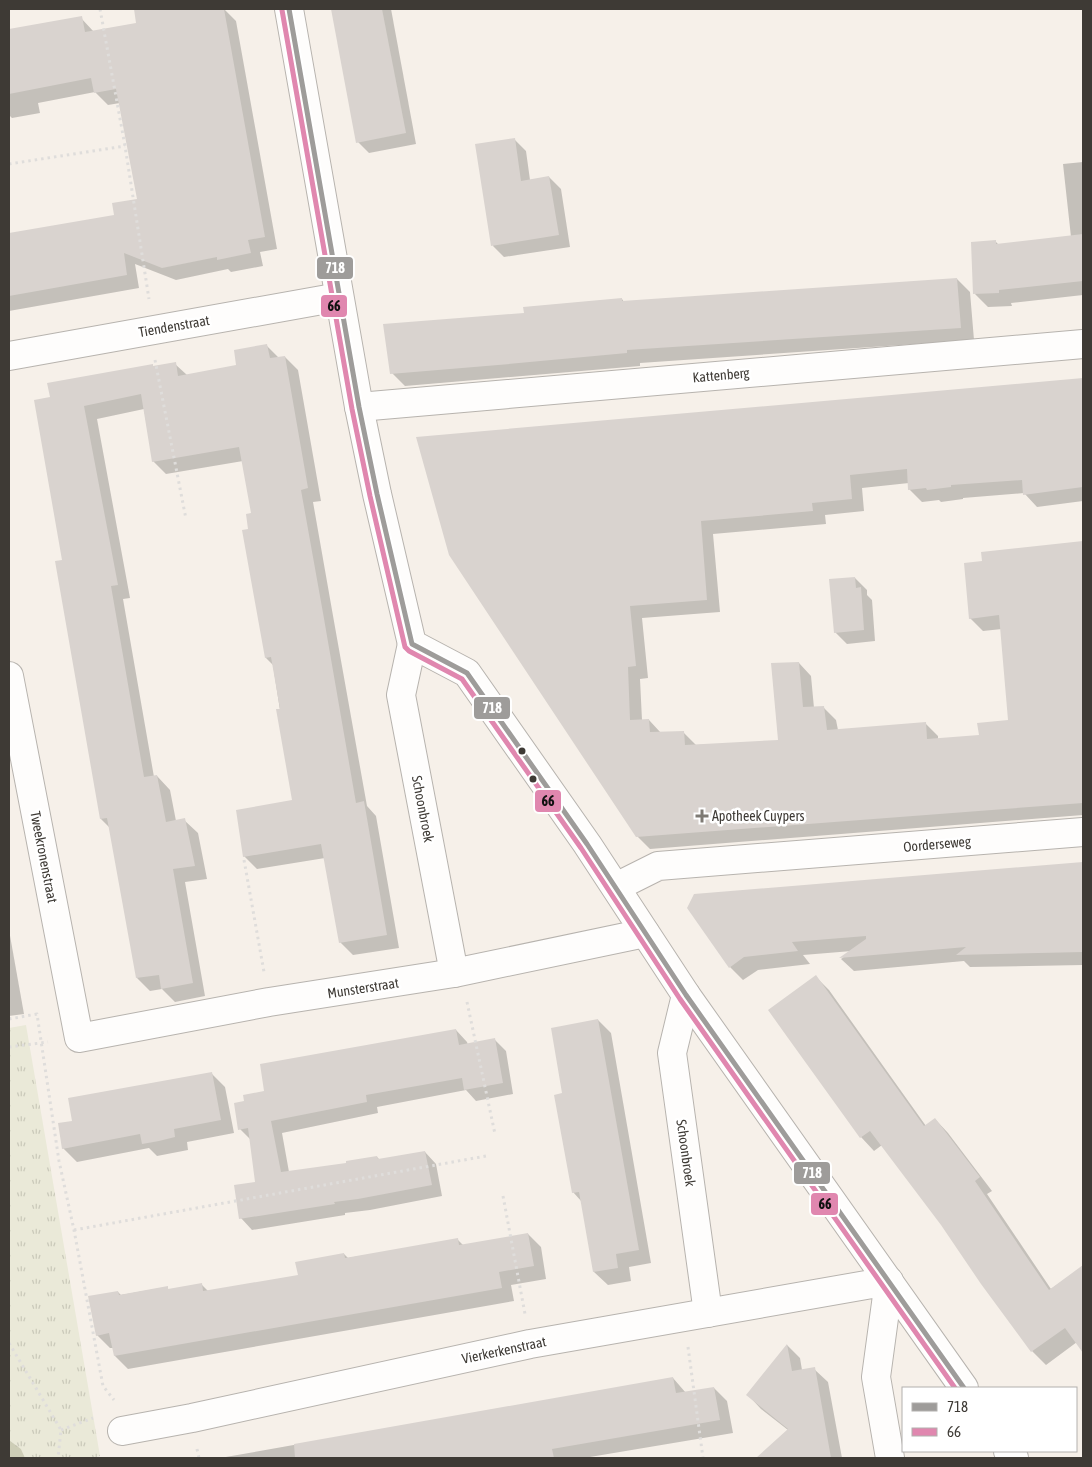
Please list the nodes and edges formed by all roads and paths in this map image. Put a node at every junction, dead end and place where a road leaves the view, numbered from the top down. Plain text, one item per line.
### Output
1 (100, 9) edge
2 (289, 9) edge
3 (125, 146) junction
4 (9, 164) edge
5 (339, 297) junction
6 (151, 330) junction
7 (1083, 344) edge
8 (9, 356) edge
9 (359, 407) junction
10 (186, 519) dead end
11 (412, 644) junction
12 (9, 676) edge
13 (1083, 832) edge
14 (244, 860) dead end
15 (616, 887) junction
16 (645, 933) junction
17 (454, 973) junction
18 (686, 995) junction
19 (269, 1002) junction
20 (9, 1019) edge
21 (80, 1038) joint
22 (41, 1043) junction
23 (9, 1047) edge
24 (495, 1134) dead end
25 (486, 1156) dead end
26 (504, 1196) dead end
27 (74, 1230) junction
28 (889, 1281) junction
29 (696, 1315) junction
30 (9, 1343) edge
31 (530, 1344) junction
32 (963, 1387) edge
33 (116, 1404) dead end
34 (122, 1431) dead end
35 (58, 1458) edge
36 (703, 1458) edge
37 (890, 1458) edge

1 - 3 path
2 - 5 street, Schoonbroek
3 - 4 path
3 - 6 path
5 - 6 street, Tiendenstraat
5 - 9 street, Schoonbroek
6 - 8 street, Tiendenstraat
6 - 10 path
7 - 9 street, Kattenberg
9 - 11 street, Schoonbroek
11 - 15 street
11 - 17 street, Schoonbroek
12 - 21 street, Tweekronenstraat
13 - 15 street, Oorderseweg
14 - 19 path
15 - 16 street
16 - 17 street, Munsterstraat
16 - 18 street
17 - 19 street, Munsterstraat
17 - 24 path
18 - 28 street
18 - 29 street, Schoonbroek
19 - 21 street, Munsterstraat
20 - 22 path
22 - 23 path
22 - 27 path
25 - 27 path
26 - 31 path
27 - 33 path
28 - 29 street, Vierkerkenstraat
28 - 32 street
28 - 37 street
29 - 31 street, Vierkerkenstraat
29 - 36 path
30 - 35 path
31 - 34 street, Vierkerkenstraat

